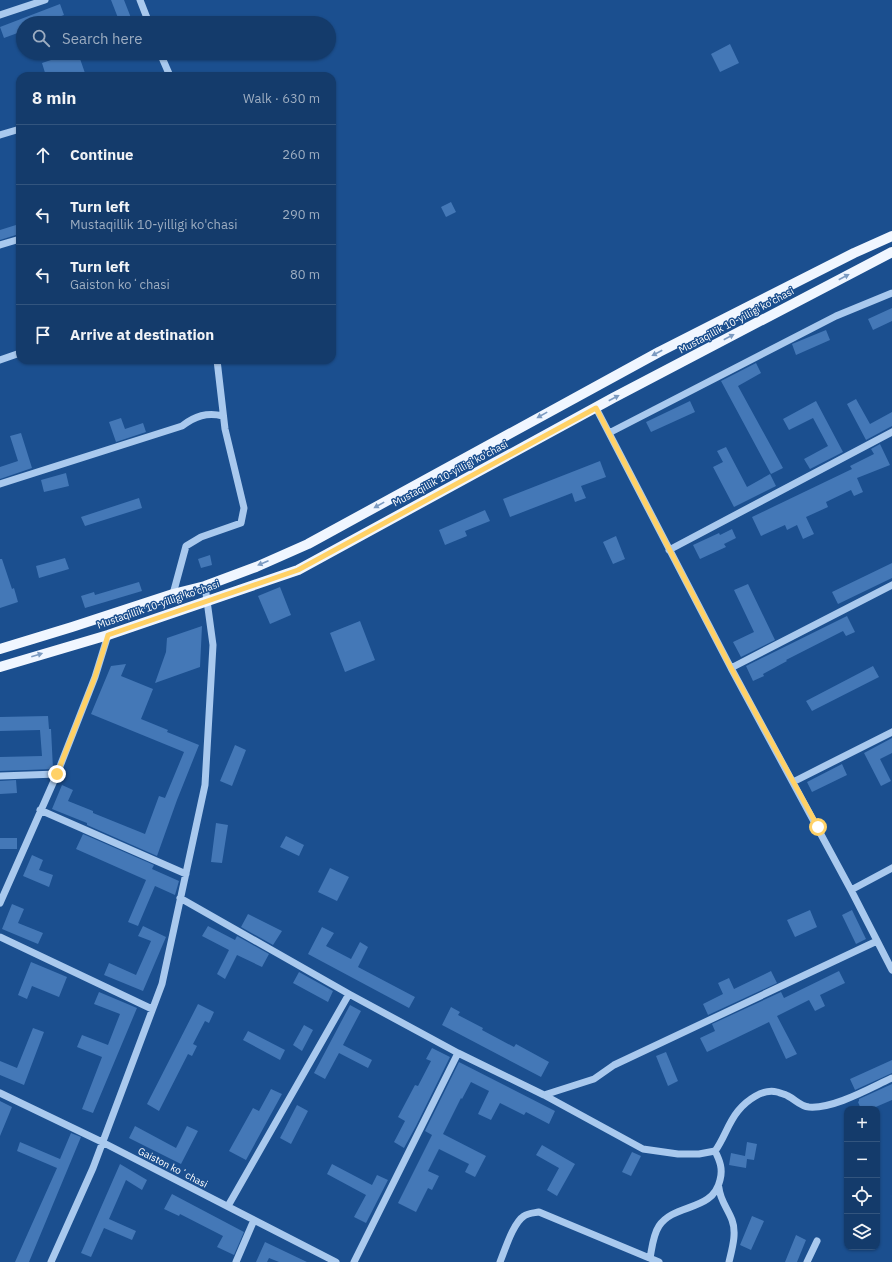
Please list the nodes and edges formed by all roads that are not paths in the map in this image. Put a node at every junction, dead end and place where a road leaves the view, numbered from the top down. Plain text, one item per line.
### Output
1 (45, 0) edge
2 (140, 0) edge
3 (0, 15) edge
4 (146, 16) edge
5 (163, 60) edge
6 (168, 72) edge
7 (16, 130) edge
8 (0, 135) edge
9 (892, 236) edge
10 (16, 239) edge
11 (0, 245) edge
12 (892, 252) edge
13 (892, 292) edge
14 (16, 354) edge
15 (0, 360) edge
16 (217, 364) edge
17 (596, 408) junction
18 (223, 416) junction
19 (609, 432) junction
20 (892, 432) edge
21 (0, 484) edge
22 (669, 550) junction
23 (892, 585) edge
24 (205, 586) junction
25 (173, 594) junction
26 (207, 601) junction
27 (108, 635) junction
28 (0, 648) edge
29 (0, 667) edge
30 (731, 668) junction
31 (892, 732) edge
32 (57, 774) junction
33 (0, 776) edge
34 (793, 782) junction
35 (40, 810) junction
36 (892, 868) edge
37 (186, 874) junction
38 (851, 890) junction
39 (180, 898) junction
40 (0, 902) edge
41 (0, 937) edge
42 (877, 941) junction
43 (892, 970) edge
44 (349, 994) junction
45 (152, 1009) junction
46 (458, 1053) junction
47 (892, 1078) edge
48 (0, 1093) edge
49 (544, 1095) junction
50 (102, 1142) junction
51 (715, 1151) junction
52 (719, 1188) junction
53 (228, 1206) junction
54 (254, 1220) junction
55 (817, 1241) dead end
56 (650, 1258) junction
57 (51, 1262) edge
58 (236, 1262) edge
59 (336, 1262) edge
60 (354, 1262) edge
61 (500, 1262) edge
62 (660, 1262) edge
63 (729, 1262) edge
64 (807, 1262) edge

1 - 3 street
2 - 4 street
5 - 6 street
7 - 8 street
9 -> 24 main road, Mustaqillik 10-yilligi ko'chasi
10 - 11 street
17 -> 12 main road, Mustaqillik 10-yilligi ko'chasi
13 - 19 street
14 - 15 street
16 - 18 street
17 - 19 street
17 - 26 main road, Mustaqillik 10-yilligi ko'chasi
18 - 21 street
18 - 25 street
19 - 22 street
20 - 22 street
22 - 30 street
23 - 30 street
24 - 25 main road, Mustaqillik 10-yilligi ko'chasi
24 - 26 street
25 - 28 main road, Mustaqillik 10-yilligi ko'chasi
26 - 27 main road, Mustaqillik 10-yilligi ko'chasi
26 - 37 street
29 -> 27 main road, Mustaqillik 10-yilligi ko'chasi
27 - 32 street
30 - 34 street
31 - 34 street
32 - 33 street
32 - 35 street
34 - 38 street
35 - 37 street
35 - 40 street
36 - 38 street
37 - 39 street
38 - 42 street
39 - 44 street
39 - 45 street
41 - 45 street
42 - 43 street
42 - 49 street
44 - 46 street
44 - 53 street
45 - 50 street
46 - 49 street
46 - 60 street
47 - 51 street
48 - 50 street, Gaiston koʻchasi
49 - 51 street
50 - 53 street, Gaiston koʻchasi
50 - 57 street
51 - 52 street
52 - 56 street
52 - 63 street
53 - 54 street, Gaiston koʻchasi
54 - 58 street
54 - 59 street, Gaiston koʻchasi
55 - 64 street
56 - 61 street
56 - 62 street

